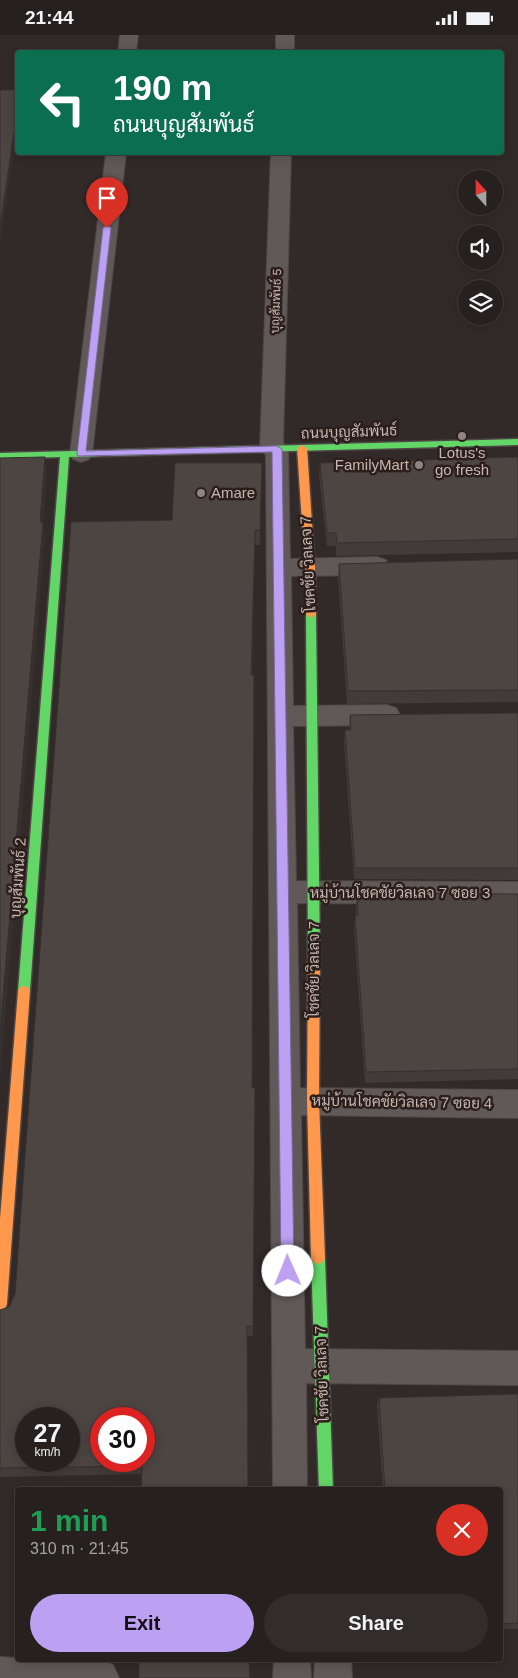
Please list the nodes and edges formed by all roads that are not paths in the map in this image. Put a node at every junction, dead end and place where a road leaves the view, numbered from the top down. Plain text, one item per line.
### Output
1 (129, 35) edge
2 (285, 35) edge
3 (127, 50) edge
4 (285, 50) edge
5 (116, 155) edge
6 (281, 155) edge
7 (518, 442) edge
8 (283, 448) junction
9 (73, 454) junction
10 (0, 456) edge
11 (399, 565) edge
12 (278, 568) junction
13 (310, 568) junction
14 (410, 715) edge
15 (281, 716) junction
16 (313, 716) junction
17 (282, 892) junction
18 (314, 893) junction
19 (518, 893) edge
20 (299, 1101) junction
21 (518, 1104) edge
22 (0, 1304) edge
23 (289, 1366) junction
24 (321, 1367) junction
25 (518, 1368) edge
26 (290, 1487) edge
27 (326, 1487) edge
28 (292, 1662) edge
29 (333, 1662) edge
30 (0, 1677) edge
31 (100, 1678) edge
32 (292, 1678) edge
33 (333, 1678) edge

1 - 3 street
2 - 4 street
5 - 9 street
6 - 8 street, บุญสัมพันธ์ 5
7 - 8 street, ถนนบุญสัมพันธ์
8 - 9 street, ถนนบุญสัมพันธ์
8 - 12 street, โชคชัย วิลเลจ 7
8 - 13 street, โชคชัย วิลเลจ 7
9 - 10 street, ถนนบุญสัมพันธ์
9 - 22 street, บุญสัมพันธ์ 2
11 - 13 street
12 - 13 street
12 - 15 street, โชคชัย วิลเลจ 7
13 - 16 street, โชคชัย วิลเลจ 7
14 - 16 street
15 - 16 street
15 - 17 street, โชคชัย วิลเลจ 7
16 - 18 street, โชคชัย วิลเลจ 7
17 - 18 street, หมู่บ้านโชคชัยวิลเลจ 7 ซอย 3
17 - 20 street, โชคชัย วิลเลจ 7
18 - 19 street, หมู่บ้านโชคชัยวิลเลจ 7 ซอย 3
18 - 20 street, โชคชัย วิลเลจ 7
20 - 21 street, หมู่บ้านโชคชัยวิลเลจ 7 ซอย 4
20 - 23 street, โชคชัย วิลเลจ 7
20 - 24 street, โชคชัย วิลเลจ 7
23 - 24 street
23 - 26 street, โชคชัย วิลเลจ 7
24 - 25 street
24 - 27 street, โชคชัย วิลเลจ 7
28 - 32 street
29 - 33 street
30 - 31 street

